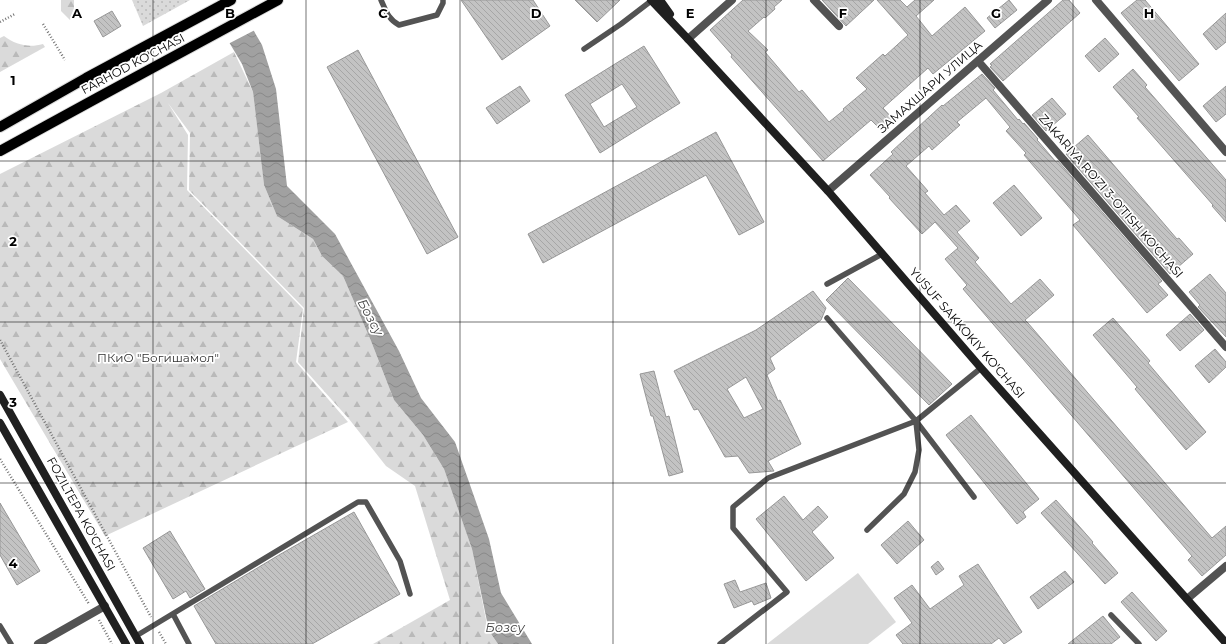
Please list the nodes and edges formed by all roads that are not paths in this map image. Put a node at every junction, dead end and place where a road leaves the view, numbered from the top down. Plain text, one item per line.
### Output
1 (231, 0) edge
2 (278, 0) edge
3 (381, 0) edge
4 (443, 0) edge
5 (654, 0) edge
6 (732, 0) edge
7 (814, 0) edge
8 (1048, 0) edge
9 (1096, 0) edge
10 (839, 26) dead end
11 (688, 39) junction
12 (584, 49) dead end
13 (978, 61) junction
14 (0, 127) edge
15 (0, 151) edge
16 (1226, 152) edge
17 (828, 191) junction
18 (882, 254) junction
19 (827, 284) dead end
20 (827, 318) dead end
21 (1226, 348) edge
22 (981, 368) junction
23 (0, 395) edge
24 (916, 421) junction
25 (0, 423) edge
26 (974, 497) dead end
27 (867, 530) dead end
28 (1226, 566) edge
29 (410, 594) dead end
30 (1187, 599) junction
31 (105, 606) junction
32 (173, 614) junction
33 (1111, 615) dead end
34 (0, 626) edge
35 (136, 636) junction
36 (1226, 643) edge
37 (11, 644) edge
38 (38, 644) edge
39 (126, 644) edge
40 (140, 644) edge
41 (189, 644) edge
42 (720, 644) edge
43 (1139, 644) edge

1 - 14 main road, FARHOD KO'CHASI
2 - 15 main road, FARHOD KO'CHASI
3 - 4 lane
5 - 11 main road, YUSUF SAKKOKIY KO'CHASI
5 - 12 lane
6 - 11 street
7 - 10 street
8 - 13 street, ЗАМАХШАРИ УЛИЦА
9 - 16 street
11 - 17 main road, YUSUF SAKKOKIY KO'CHASI
13 - 17 street, ЗАМАХШАРИ УЛИЦА
13 - 21 street, ZAKARIYA RO'ZI 3-O'TISH KO'CHASI
17 - 18 main road, YUSUF SAKKOKIY KO'CHASI
18 - 19 lane
18 - 22 main road, YUSUF SAKKOKIY KO'CHASI
20 - 24 lane
22 - 24 lane
22 - 30 main road, YUSUF SAKKOKIY KO'CHASI
23 - 35 main road, FOZILTEPA KO'CHASI
24 - 26 lane
24 - 27 lane
24 - 42 lane
25 - 31 main road, FOZILTEPA KO'CHASI
28 - 30 street
29 - 32 lane
30 - 36 main road, YUSUF SAKKOKIY KO'CHASI
31 - 38 street
31 - 39 main road, FOZILTEPA KO'CHASI
32 - 35 lane
32 - 41 lane
33 - 43 lane
34 - 37 lane
35 - 40 main road, FOZILTEPA KO'CHASI

